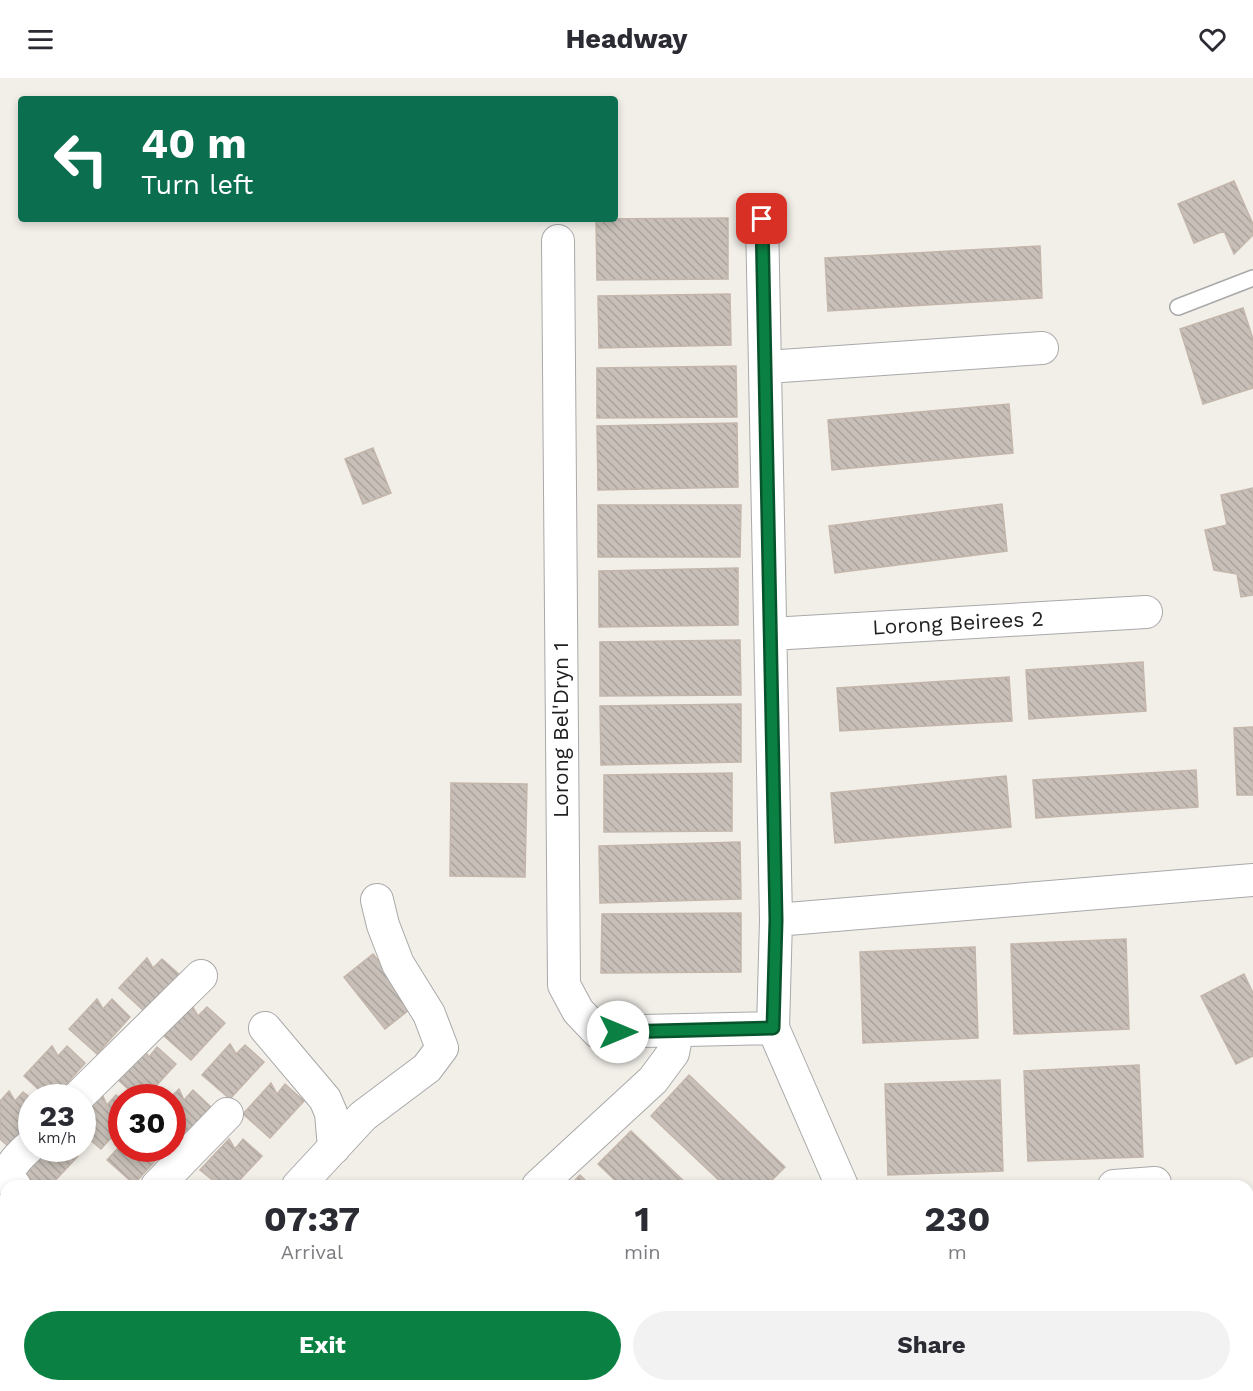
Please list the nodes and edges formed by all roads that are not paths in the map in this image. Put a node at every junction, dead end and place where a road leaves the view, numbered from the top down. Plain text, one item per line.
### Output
1 (762, 219) dead end
2 (558, 241) dead end
3 (1253, 278) edge
4 (1178, 307) dead end
5 (1042, 348) dead end
6 (767, 367) junction
7 (1146, 612) dead end
8 (771, 634) junction
9 (1253, 880) edge
10 (377, 900) dead end
11 (776, 920) junction
12 (201, 976) dead end
13 (265, 1028) dead end
14 (773, 1028) junction
15 (677, 1032) junction
16 (91, 1084) edge
17 (227, 1114) dead end
18 (334, 1148) junction
19 (18, 1158) edge
20 (12, 1180) edge
21 (163, 1180) edge
22 (304, 1180) edge
23 (545, 1180) edge
24 (836, 1180) edge

1 - 6 street
2 - 15 street, Lorong Bel'Dryn 1
3 - 4 lane
5 - 6 street
6 - 8 street
7 - 8 street, Lorong Beirees 2
8 - 11 street
9 - 11 street
10 - 18 street
11 - 14 street
12 - 16 street
13 - 18 street
14 - 15 street, Lorong Bel'Dryn 1
14 - 24 street
15 - 23 street
17 - 21 street
18 - 22 street
19 - 20 street

